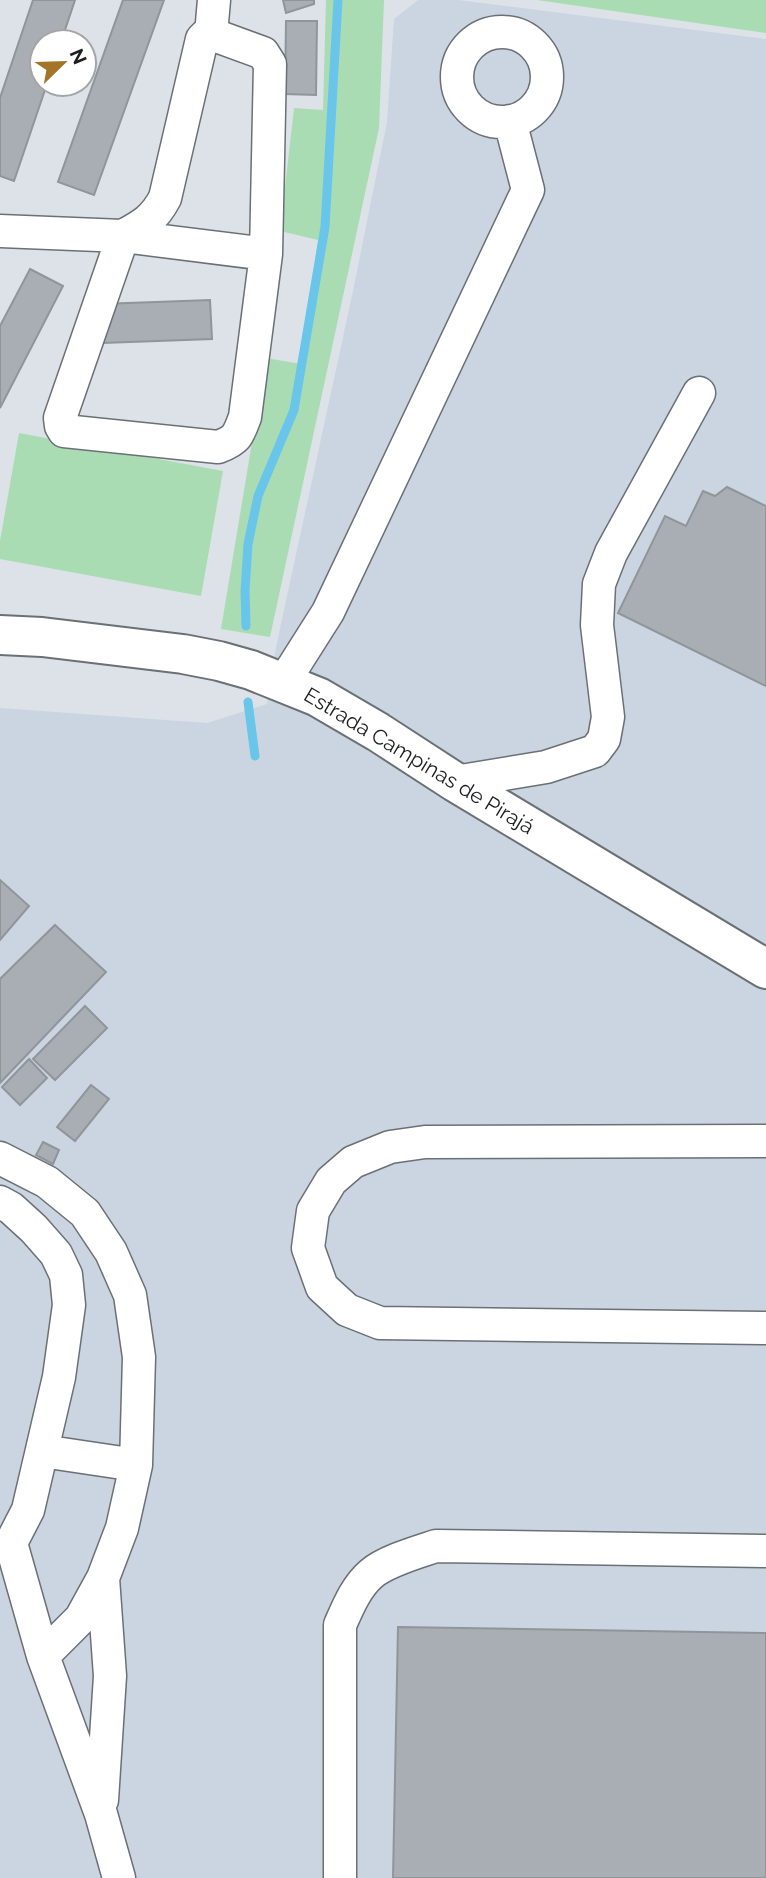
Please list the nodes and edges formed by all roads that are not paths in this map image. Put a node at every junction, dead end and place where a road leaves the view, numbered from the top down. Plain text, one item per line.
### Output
1 (214, 0) edge
2 (211, 34) junction
3 (510, 121) dead end
4 (0, 231) edge
5 (123, 236) junction
6 (266, 254) junction
7 (698, 393) dead end
8 (0, 635) edge
9 (251, 671) junction
10 (455, 782) junction
11 (766, 969) edge
12 (766, 1141) edge
13 (0, 1158) edge
14 (0, 1202) edge
15 (766, 1328) edge
16 (42, 1451) junction
17 (136, 1465) junction
18 (766, 1551) edge
19 (103, 1578) junction
20 (43, 1656) junction
21 (101, 1814) junction
22 (119, 1878) edge
23 (340, 1878) edge

1 - 2 street
2 - 5 street
2 - 6 street
3 - 9 street
4 - 5 street
5 - 6 street
5 - 6 street
7 - 10 street
8 - 9 main road, Estrada Campinas de Pirajá
9 - 10 main road, Estrada Campinas de Pirajá
10 - 11 main road, Estrada Campinas de Pirajá
12 - 15 street
13 - 17 street
14 - 16 street
16 - 17 street
16 - 20 street
17 - 19 street
18 - 23 street
19 - 20 street
19 - 21 street
20 - 21 street
21 - 22 street

